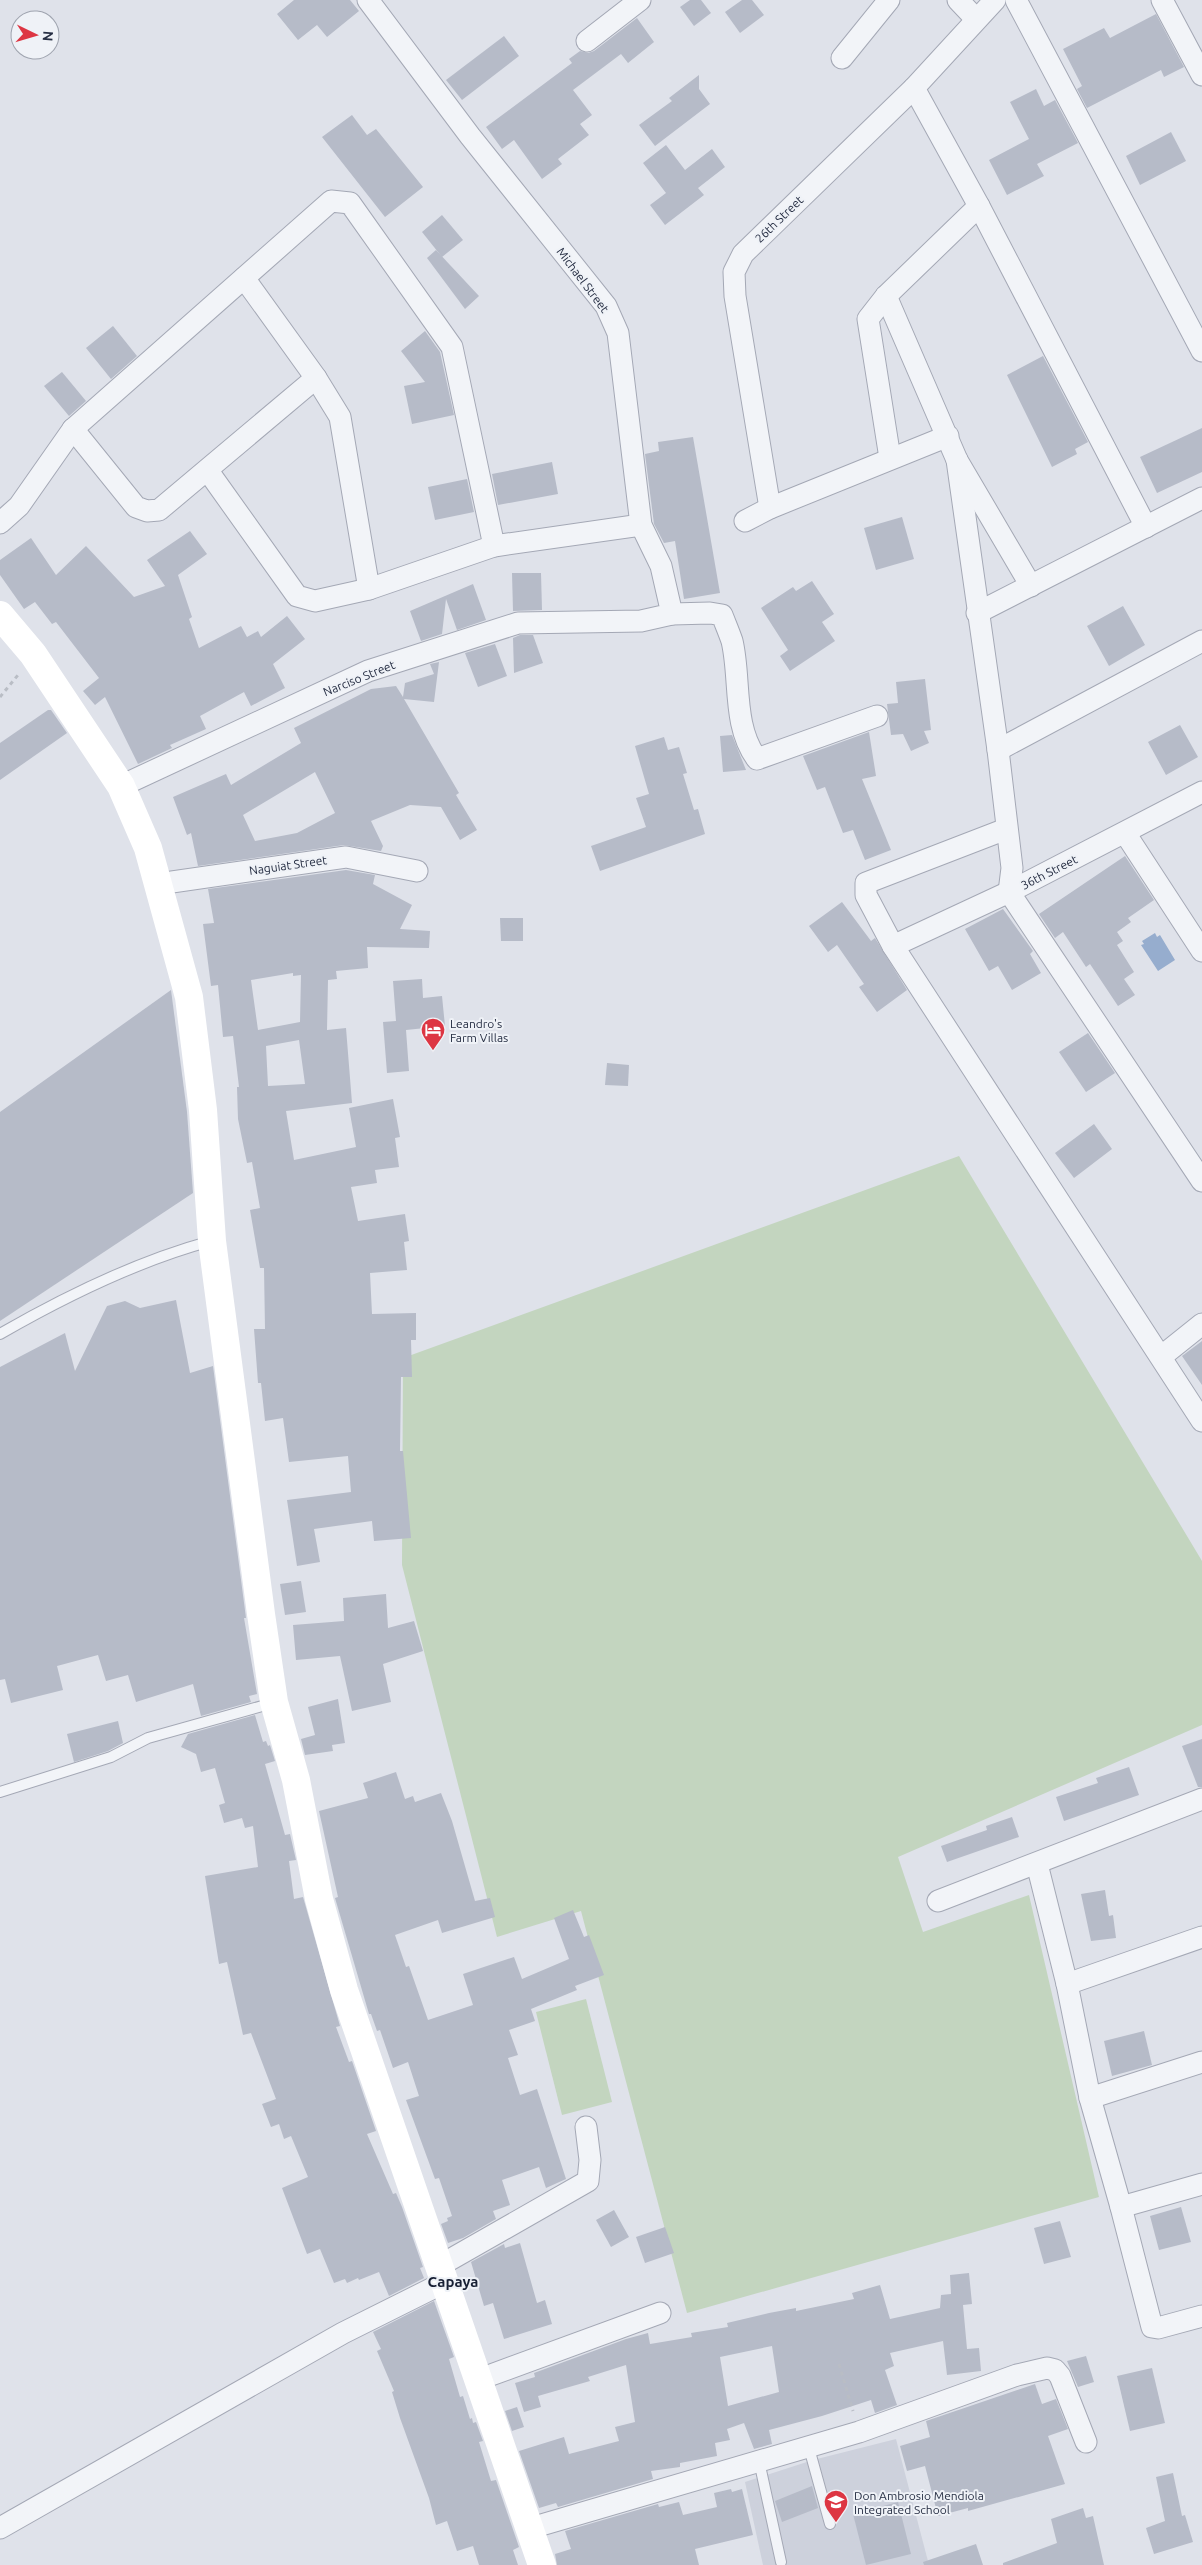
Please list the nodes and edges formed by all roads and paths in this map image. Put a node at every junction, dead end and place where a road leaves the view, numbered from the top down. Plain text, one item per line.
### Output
1 (368, 0) edge
2 (640, 0) edge
3 (889, 0) edge
4 (958, 0) edge
5 (995, 0) edge
6 (1016, 0) edge
7 (1162, 0) edge
8 (976, 19) junction
9 (587, 41) dead end
10 (842, 58) dead end
11 (1202, 75) edge
12 (914, 88) junction
13 (979, 206) junction
14 (244, 278) junction
15 (886, 296) junction
16 (1202, 351) edge
17 (316, 378) junction
18 (73, 429) junction
19 (948, 436) junction
20 (890, 458) junction
21 (957, 460) junction
22 (208, 471) junction
23 (1202, 498) edge
24 (770, 508) junction
25 (745, 521) dead end
26 (0, 523) edge
27 (641, 525) junction
28 (1146, 528) junction
29 (494, 546) junction
30 (1032, 586) junction
31 (369, 589) junction
32 (977, 613) junction
33 (672, 614) junction
34 (0, 615) edge
35 (1202, 641) edge
36 (877, 716) dead end
37 (998, 750) junction
38 (121, 786) junction
39 (1202, 792) edge
40 (1006, 829) junction
41 (1125, 833) junction
42 (417, 870) dead end
43 (158, 884) junction
44 (1009, 892) junction
45 (893, 946) junction
46 (1202, 951) edge
47 (1202, 1181) edge
48 (212, 1241) junction
49 (1202, 1324) edge
50 (0, 1334) edge
51 (1162, 1356) junction
52 (1202, 1421) edge
53 (274, 1702) junction
54 (0, 1792) edge
55 (1202, 1799) edge
56 (1037, 1864) junction
57 (938, 1901) dead end
58 (1202, 1937) edge
59 (1066, 1984) junction
60 (1202, 2062) edge
61 (1090, 2098) junction
62 (586, 2127) dead end
63 (1202, 2184) edge
64 (1121, 2207) junction
65 (442, 2274) junction
66 (660, 2313) dead end
67 (1202, 2316) edge
68 (839, 2364) dead end
69 (480, 2379) junction
70 (859, 2432) junction
71 (1086, 2442) dead end
72 (809, 2448) junction
73 (759, 2461) junction
74 (830, 2524) dead end
75 (0, 2528) edge
76 (531, 2528) junction
77 (781, 2562) dead end
78 (542, 2565) edge

1 - 27 street, Michael Street
2 - 9 street
3 - 10 street
4 - 8 street
5 - 8 street, 26th Street
6 - 16 street
7 - 11 street
8 - 12 street, 26th Street
12 - 13 street
12 - 24 street, 26th Street
13 - 15 street
13 - 28 street
14 - 17 street
14 - 18 street
14 - 29 street
15 - 19 street
15 - 20 street
17 - 22 street
17 - 31 street
18 - 22 street
18 - 26 street
19 - 20 street
19 - 21 street
20 - 24 street
21 - 30 street
21 - 32 street
22 - 31 street
23 - 28 street
24 - 25 street
27 - 29 street
27 - 33 street, Michael Street
28 - 30 street
29 - 31 street
30 - 32 street
32 - 37 street
33 - 36 street
33 - 38 street, Narciso Street
34 - 38 street
35 - 37 street
37 - 40 street
38 - 43 street
39 - 41 street, 36th Street
40 - 44 street
40 - 45 street
41 - 44 street, 36th Street
41 - 46 street
42 - 43 street, Naguiat Street
43 - 48 street
44 - 45 street, 36th Street
44 - 47 street
45 - 51 street
48 - 50 lane
48 - 53 street
49 - 51 street
51 - 52 street
53 - 54 lane
53 - 65 street
55 - 56 street
56 - 57 street
56 - 59 street
58 - 59 street
59 - 61 street
60 - 61 street
61 - 64 street
62 - 65 street
63 - 64 street
64 - 67 street
65 - 69 street
65 - 75 street
66 - 69 street
68 - 70 path
69 - 76 street
70 - 71 street
70 - 72 street
72 - 73 street
72 - 74 lane
73 - 76 street
73 - 77 lane
76 - 78 street

